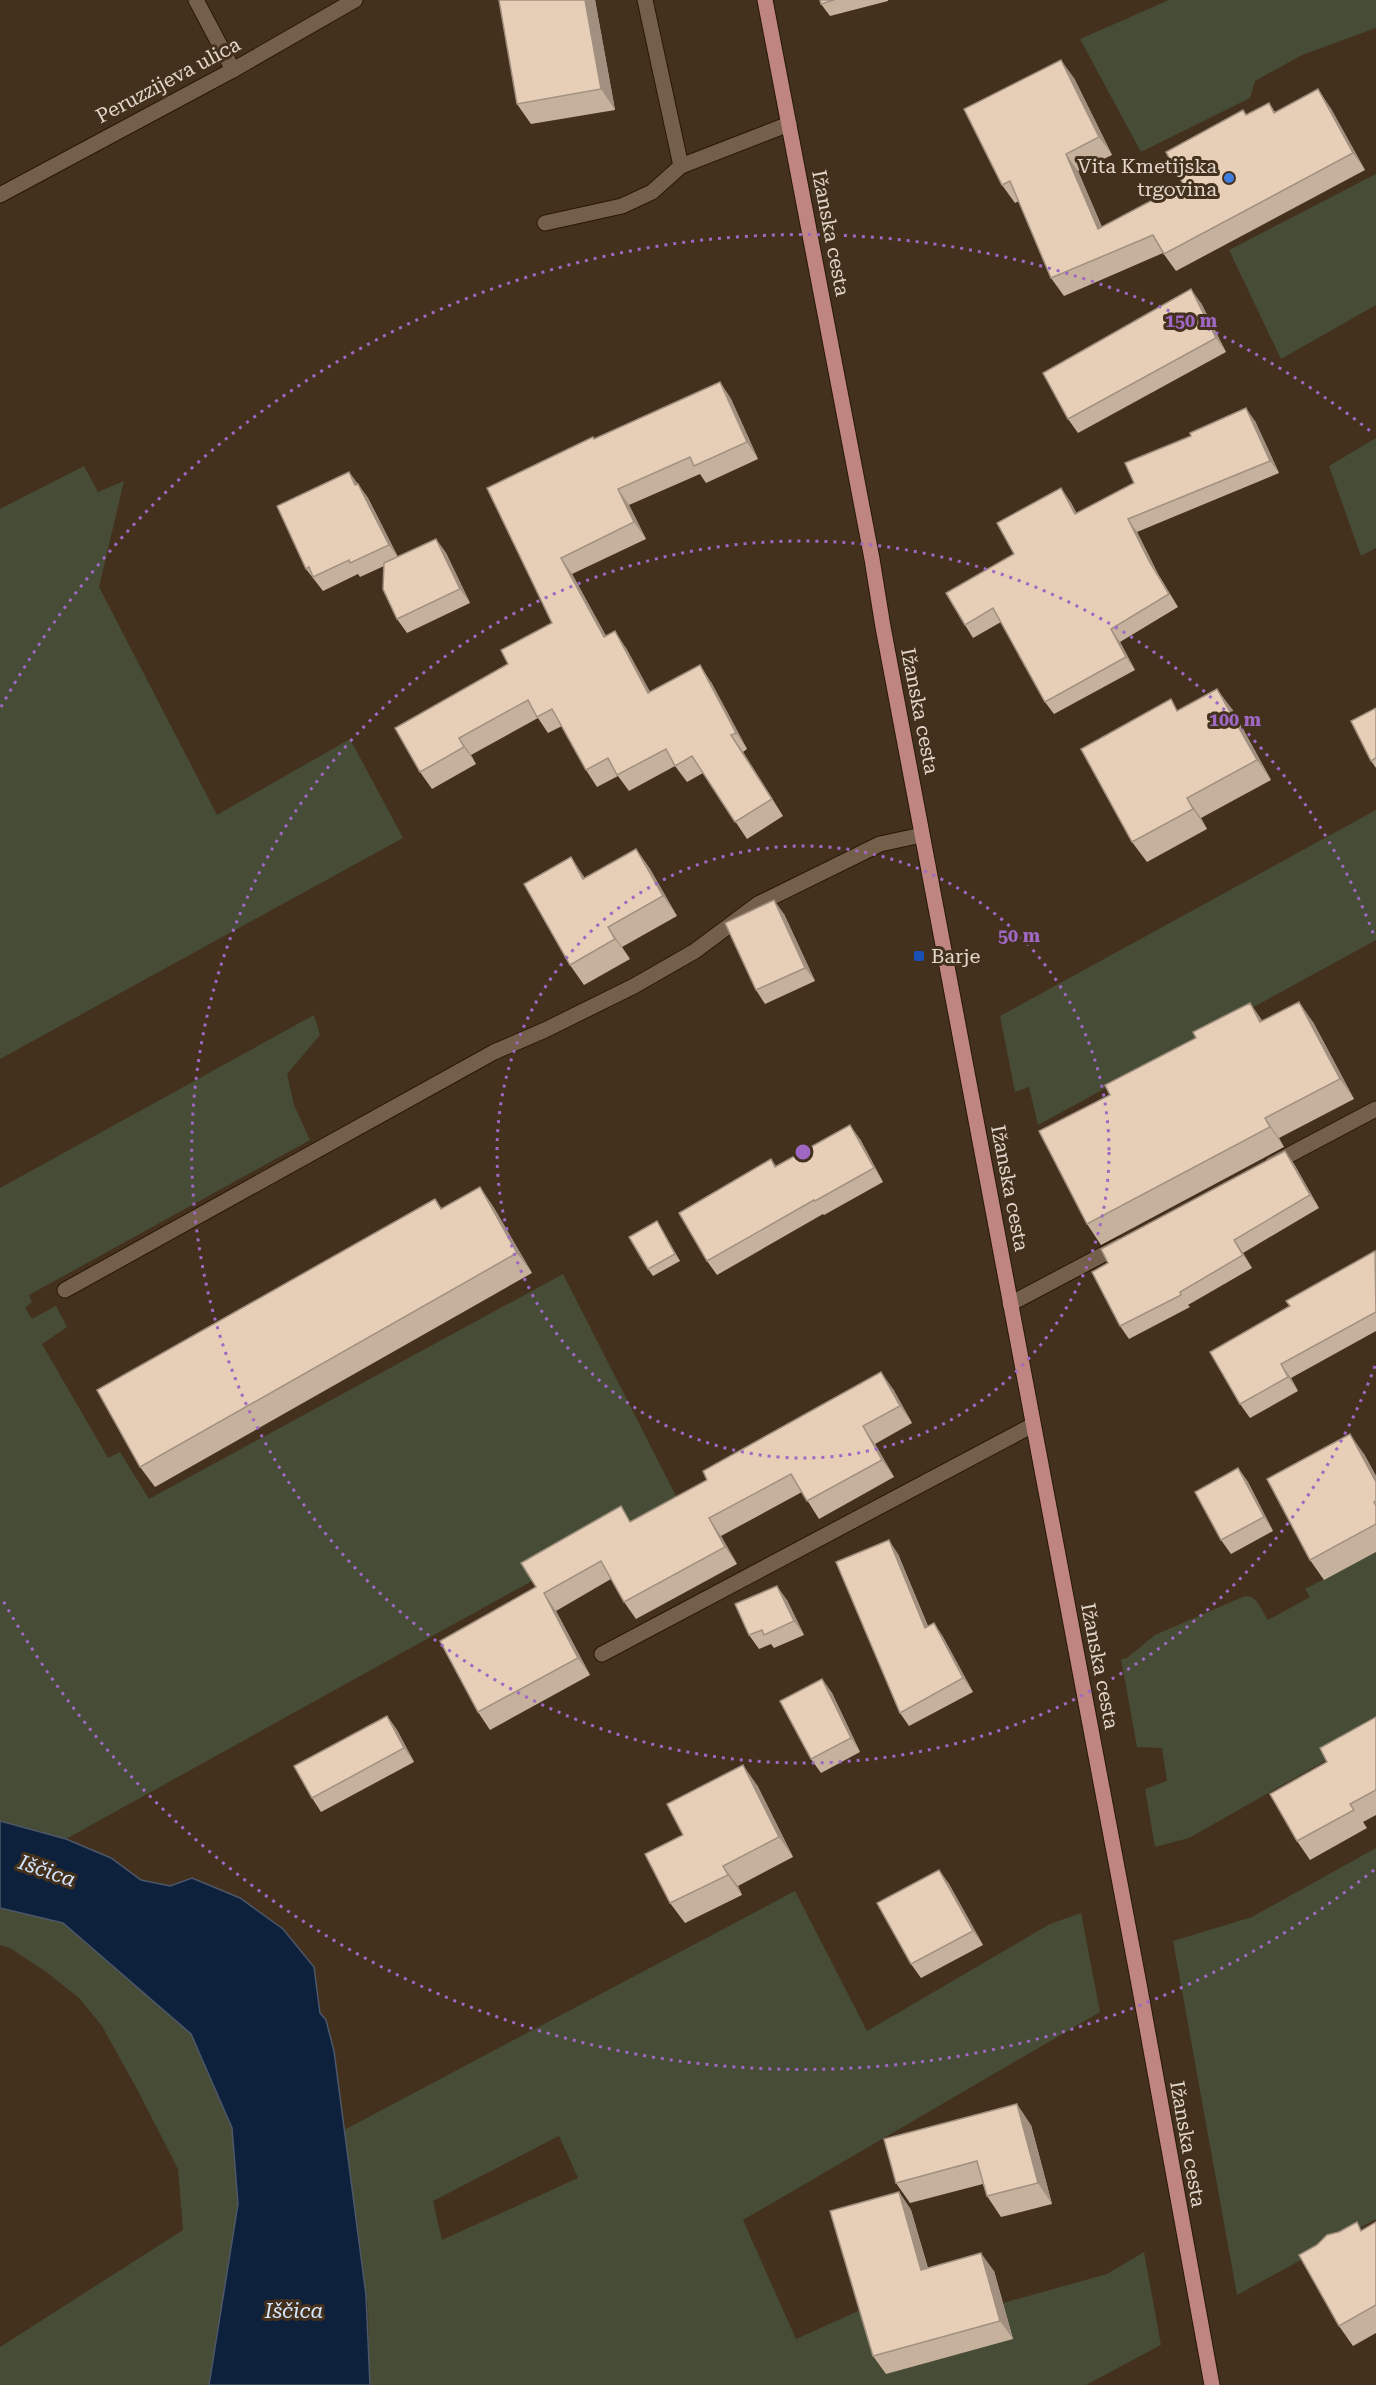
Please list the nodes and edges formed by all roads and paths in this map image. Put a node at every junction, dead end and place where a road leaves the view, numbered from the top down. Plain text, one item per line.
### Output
1 (196, 0) edge
2 (355, 0) edge
3 (645, 0) edge
4 (765, 0) edge
5 (233, 70) junction
6 (789, 124) junction
7 (681, 166) junction
8 (0, 195) edge
9 (545, 223) dead end
10 (922, 835) junction
11 (1376, 1109) edge
12 (1260, 1171) edge
13 (1133, 1239) edge
14 (65, 1290) dead end
15 (1010, 1304) junction
16 (1033, 1425) junction
17 (602, 1654) dead end
18 (1212, 2385) edge

1 - 5 street
2 - 5 street, Peruzzijeva ulica
3 - 7 street
4 - 6 main road, Ižanska cesta
5 - 8 street, Peruzzijeva ulica
6 - 7 street
6 - 10 main road, Ižanska cesta
7 - 9 street
10 - 14 street
10 - 15 main road, Ižanska cesta
11 - 12 street
13 - 15 street
15 - 16 main road, Ižanska cesta
16 - 17 street
16 - 18 main road, Ižanska cesta

